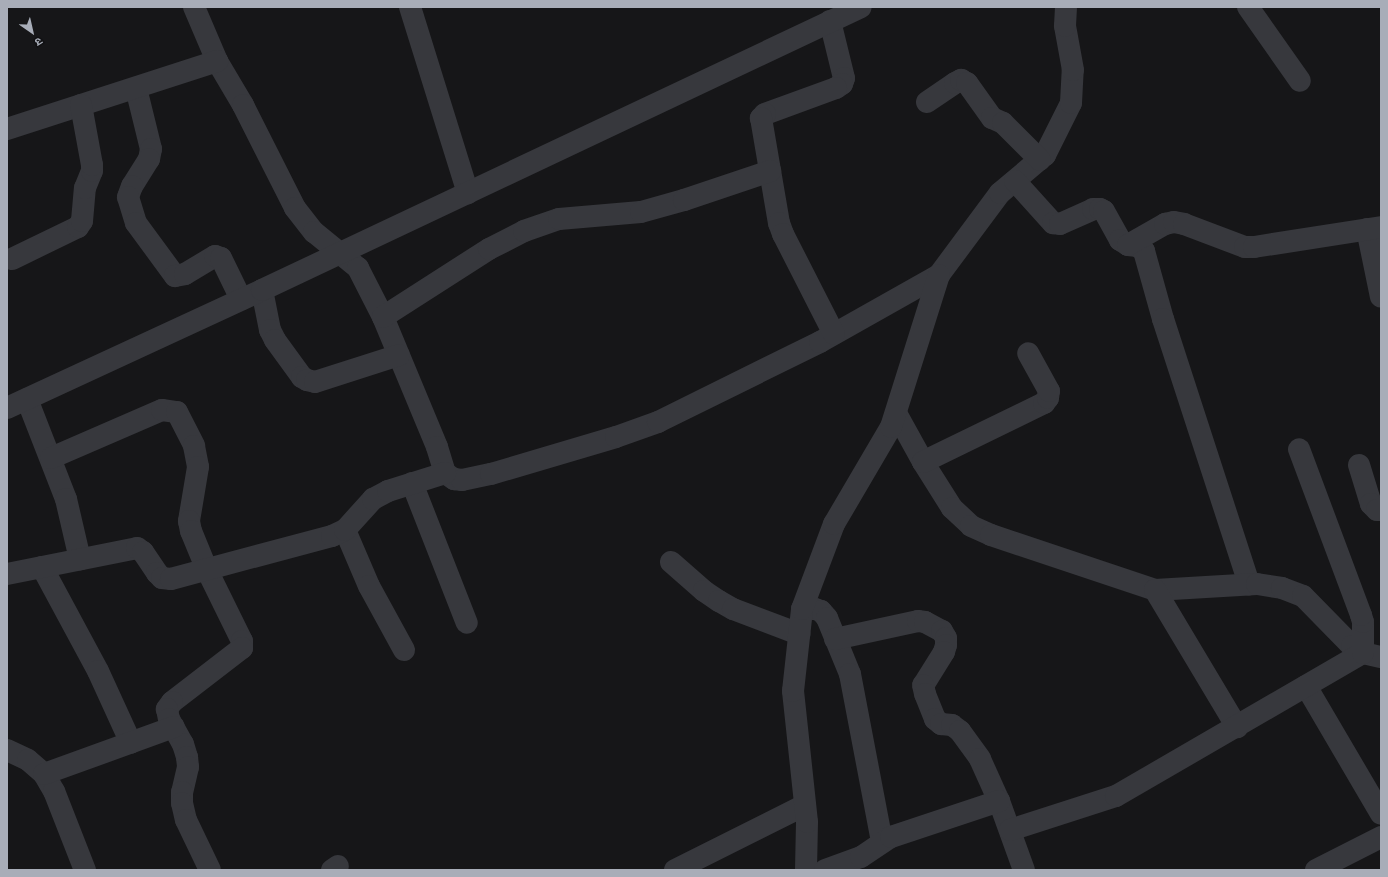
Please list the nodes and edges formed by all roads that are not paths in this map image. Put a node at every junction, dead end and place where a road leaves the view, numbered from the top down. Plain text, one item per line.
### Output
1 (410, 7) edge
2 (860, 7) edge
3 (1066, 7) edge
4 (1248, 7) edge
5 (196, 8) edge
6 (830, 21) junction
7 (217, 61) junction
8 (1300, 81) dead end
9 (136, 88) junction
10 (927, 102) dead end
11 (81, 105) junction
12 (7, 129) edge
13 (1040, 160) junction
14 (770, 170) junction
15 (1015, 180) junction
16 (468, 193) junction
17 (1374, 228) edge
18 (1128, 245) junction
19 (340, 252) junction
20 (12, 259) dead end
21 (940, 275) junction
22 (262, 290) junction
23 (1381, 296) edge
24 (241, 299) junction
25 (383, 317) junction
26 (834, 334) junction
27 (1028, 353) dead end
28 (399, 355) junction
29 (27, 399) junction
30 (7, 408) edge
31 (896, 413) junction
32 (1298, 449) dead end
33 (51, 458) junction
34 (923, 462) junction
35 (1359, 465) dead end
36 (445, 473) junction
37 (412, 483) junction
38 (1381, 510) edge
39 (345, 530) junction
40 (80, 560) junction
41 (671, 562) dead end
42 (42, 567) junction
43 (207, 570) junction
44 (7, 574) edge
45 (1249, 584) junction
46 (1155, 590) junction
47 (802, 609) junction
48 (467, 623) dead end
49 (799, 634) junction
50 (836, 639) junction
51 (404, 650) dead end
52 (1372, 655) edge
53 (1306, 686) junction
54 (174, 727) junction
55 (1237, 727) junction
56 (130, 743) junction
57 (7, 750) edge
58 (44, 774) junction
59 (999, 801) junction
60 (805, 805) junction
61 (1381, 814) edge
62 (1010, 830) junction
63 (1381, 837) edge
64 (882, 842) junction
65 (85, 870) edge
66 (210, 870) edge
67 (675, 870) edge
68 (806, 870) edge
69 (825, 870) edge
70 (1024, 870) edge
71 (1316, 870) edge

1 - 16 street
2 - 6 street
3 - 13 street
4 - 8 street
5 - 7 street
6 - 14 street
6 - 16 street
7 - 9 street
7 - 19 street
9 - 11 street
9 - 24 street
10 - 13 street
11 - 12 street
11 - 20 street
13 - 15 street
14 - 25 street
14 - 26 street
15 - 18 street
15 - 21 street
16 - 19 street
17 - 18 street
17 - 23 street
18 - 45 street
19 - 22 street
19 - 25 street
21 - 26 street
21 - 31 street
22 - 24 street
22 - 28 street
24 - 29 street
25 - 28 street
26 - 36 street
27 - 34 street
28 - 36 street
29 - 30 street
29 - 33 street
31 - 34 street
31 - 47 street
32 - 52 street
33 - 40 street
33 - 43 street
34 - 46 street
35 - 38 street
36 - 37 street
37 - 39 street
37 - 48 street
39 - 43 street
39 - 51 street
40 - 42 street
40 - 43 street
41 - 49 street
42 - 44 street
42 - 56 street
43 - 54 street
45 - 46 street
45 - 52 street
46 - 55 street
47 - 49 street
47 - 50 street
49 - 60 street
50 - 59 street
50 - 64 street
52 - 53 street
53 - 55 street
53 - 61 street
54 - 56 street
54 - 66 street
55 - 62 street
56 - 58 street
57 - 58 street
58 - 65 street
59 - 62 street
59 - 64 street
60 - 67 street
60 - 68 street
62 - 70 street
63 - 71 street
64 - 69 street

